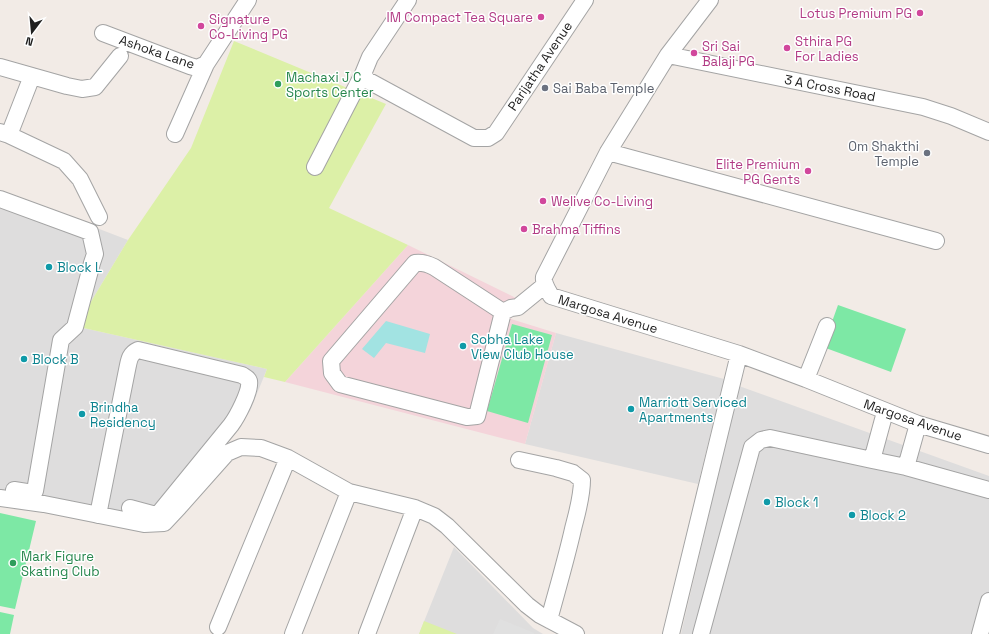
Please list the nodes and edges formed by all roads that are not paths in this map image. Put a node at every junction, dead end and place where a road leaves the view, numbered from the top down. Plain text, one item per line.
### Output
1 (248, 0) edge
2 (408, 0) edge
3 (585, 0) edge
4 (710, 0) edge
5 (103, 33) dead end
6 (668, 55) junction
7 (120, 56) dead end
8 (206, 64) junction
9 (0, 67) edge
10 (363, 74) junction
11 (32, 76) junction
12 (989, 132) edge
13 (4, 133) edge
14 (175, 134) dead end
15 (608, 152) junction
16 (315, 167) dead end
17 (0, 199) edge
18 (99, 217) dead end
19 (936, 241) dead end
20 (545, 286) junction
21 (503, 312) junction
22 (827, 326) dead end
23 (739, 354) junction
24 (806, 379) junction
25 (885, 412) junction
26 (918, 424) junction
27 (989, 445) edge
28 (288, 458) junction
29 (519, 460) dead end
30 (872, 460) junction
31 (906, 467) junction
32 (0, 487) edge
33 (989, 490) edge
34 (349, 492) junction
35 (0, 498) edge
36 (130, 508) dead end
37 (415, 508) junction
38 (98, 515) junction
39 (146, 518) junction
40 (989, 601) edge
41 (549, 620) junction
42 (218, 627) dead end
43 (293, 634) edge
44 (368, 634) edge
45 (576, 634) edge
46 (671, 634) edge
47 (701, 634) edge
48 (980, 634) edge

1 - 8 street, Ashoka Lane
2 - 10 street
3 - 10 street, Parijatha Avenue
4 - 6 street, Margosa Avenue
5 - 8 street, Ashoka Lane
6 - 12 street, 3 A Cross Road
6 - 15 street, Margosa Avenue
7 - 11 street
8 - 14 street
9 - 11 street
10 - 16 street
11 - 13 street
13 - 18 street
15 - 19 street
15 - 20 street, Margosa Avenue
17 - 32 street
20 - 21 street
20 - 23 street, Margosa Avenue
21 - 21 street
22 - 24 street
23 - 24 street, Margosa Avenue
23 - 46 street
24 - 25 street, Margosa Avenue
25 - 26 street, Margosa Avenue
25 - 30 street
26 - 27 street, Margosa Avenue
26 - 31 street
28 - 34 street
28 - 39 street
28 - 42 street
29 - 41 street
30 - 31 street
30 - 47 street
31 - 33 street
34 - 37 street
34 - 43 street
35 - 38 street
36 - 39 street
37 - 41 street
37 - 44 street
38 - 39 street
38 - 39 street
40 - 48 street
41 - 45 street

